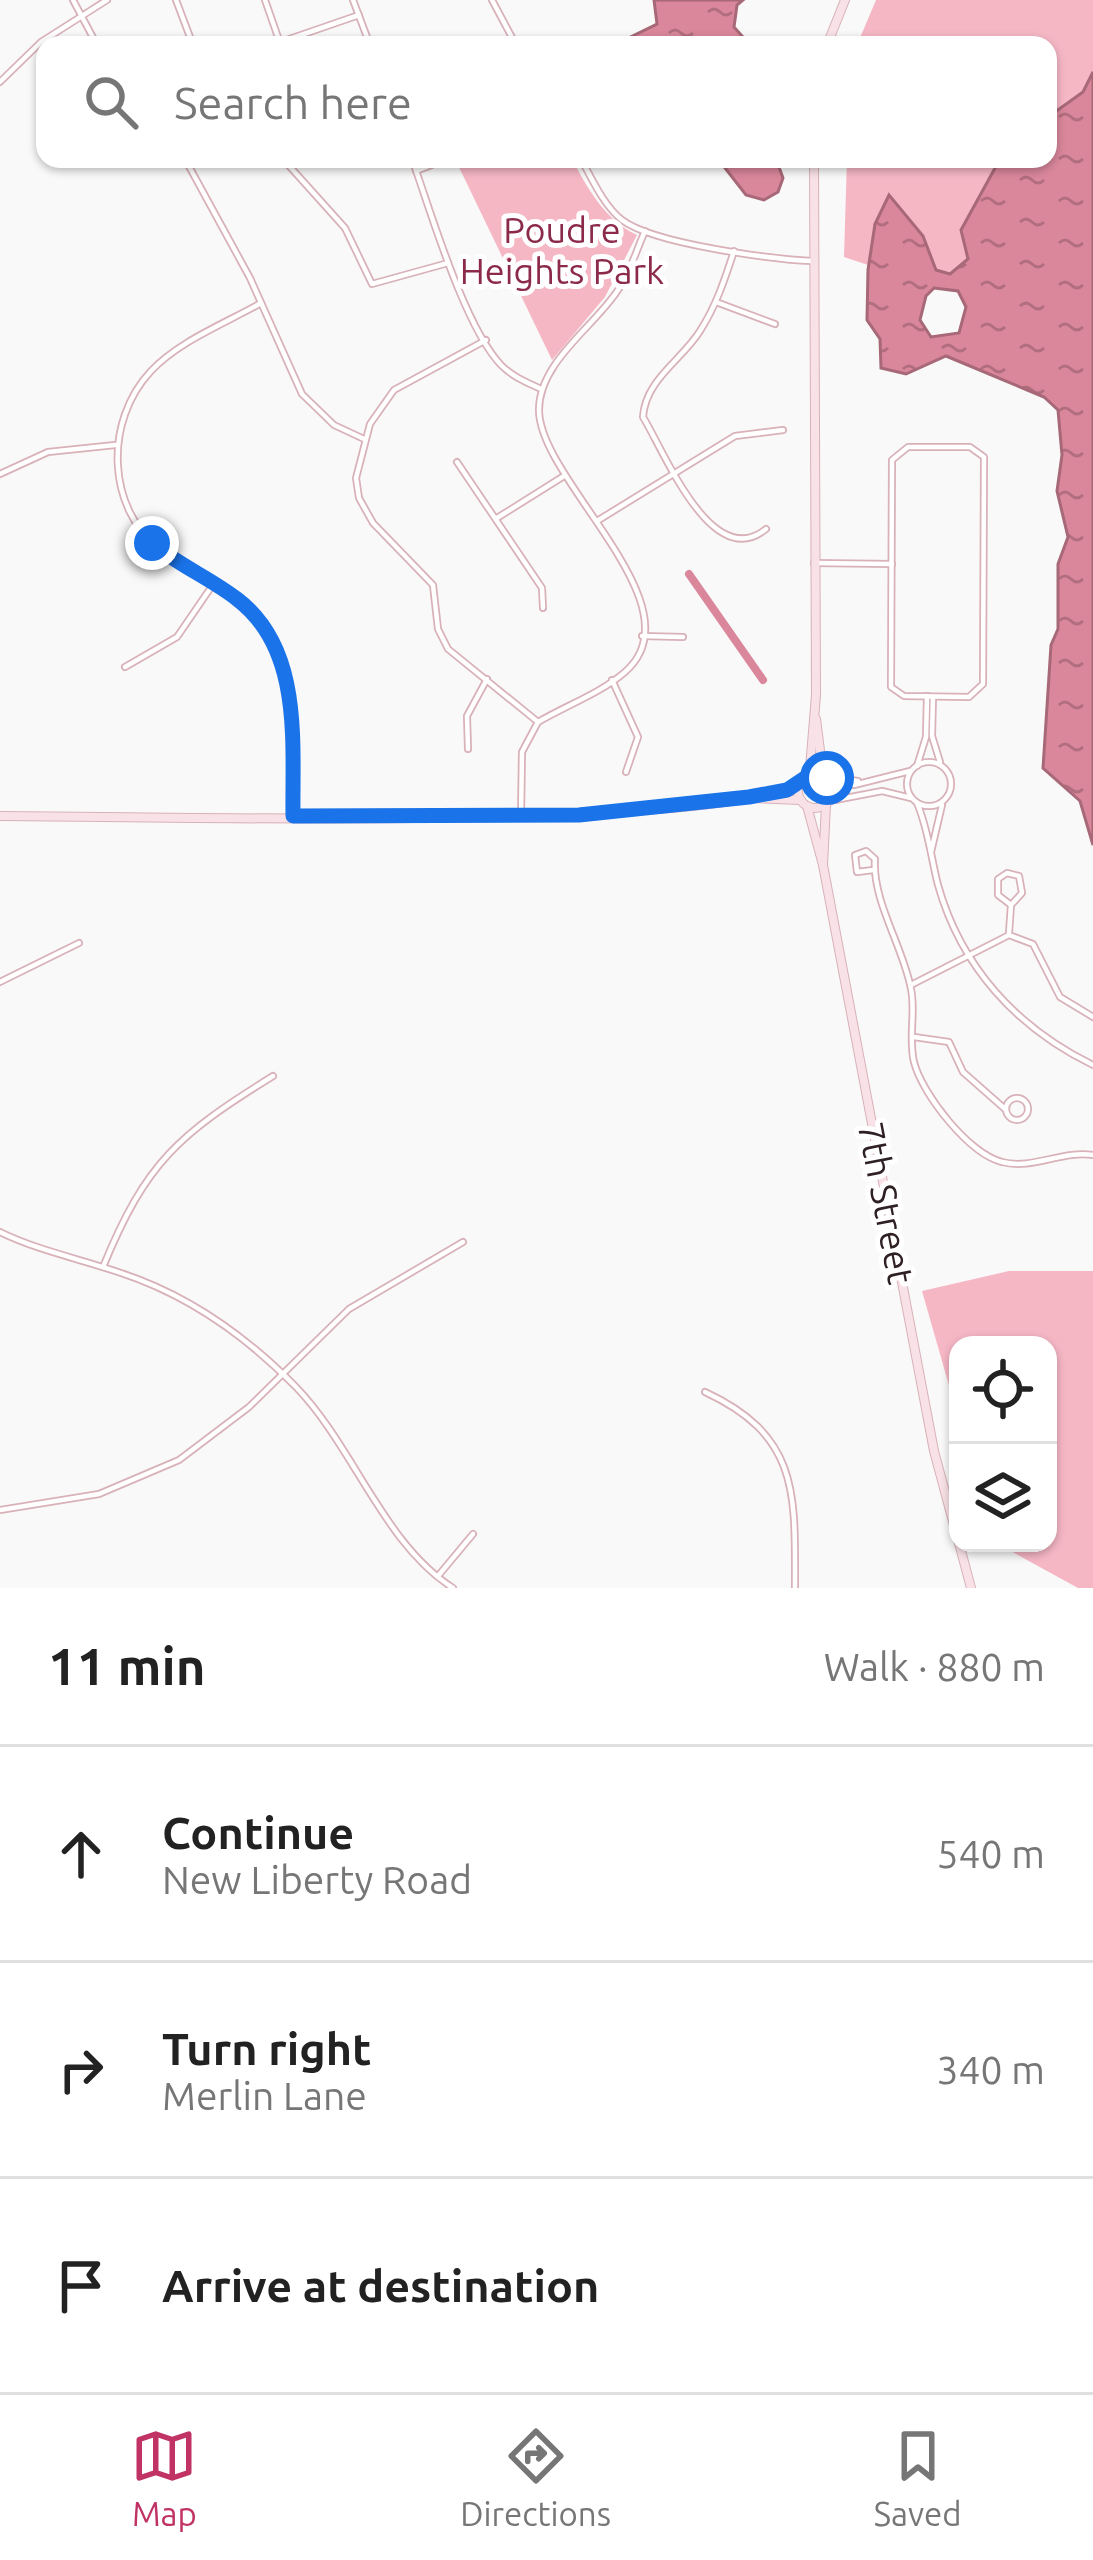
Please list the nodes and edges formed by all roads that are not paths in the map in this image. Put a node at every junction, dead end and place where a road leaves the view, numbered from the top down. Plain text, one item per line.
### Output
1 (73, 0) edge
2 (106, 0) edge
3 (176, 0) edge
4 (265, 0) edge
5 (353, 0) edge
6 (492, 0) edge
7 (844, 0) edge
8 (80, 15) junction
9 (358, 15) junction
10 (50, 36) edge
11 (92, 36) edge
12 (190, 36) edge
13 (274, 36) edge
14 (299, 36) edge
15 (366, 36) edge
16 (511, 36) edge
17 (830, 36) edge
18 (36, 47) edge
19 (0, 82) edge
20 (190, 168) edge
21 (291, 168) edge
22 (415, 168) edge
23 (424, 168) edge
24 (587, 168) edge
25 (814, 168) edge
26 (416, 171) junction
27 (644, 231) junction
28 (734, 251) junction
29 (814, 261) junction
30 (450, 263) junction
31 (716, 302) junction
32 (261, 303) junction
33 (775, 324) dead end
34 (486, 340) junction
35 (541, 388) junction
36 (783, 430) dead end
37 (364, 440) junction
38 (117, 445) junction
39 (457, 462) dead end
40 (676, 472) junction
41 (0, 474) edge
42 (565, 476) junction
43 (497, 518) junction
44 (596, 521) junction
45 (766, 529) dead end
46 (814, 563) junction
47 (892, 564) junction
48 (214, 583) junction
49 (543, 608) dead end
50 (642, 636) junction
51 (683, 637) dead end
52 (125, 667) dead end
53 (487, 680) junction
54 (612, 680) junction
55 (930, 696) junction
56 (815, 717) junction
57 (538, 722) junction
58 (468, 749) dead end
59 (820, 751) junction
60 (916, 767) junction
61 (943, 767) junction
62 (626, 772) dead end
63 (827, 778) junction
64 (802, 779) junction
65 (864, 782) junction
66 (749, 797) junction
67 (944, 800) junction
68 (915, 801) junction
69 (828, 802) junction
70 (804, 803) junction
71 (0, 816) edge
72 (293, 816) junction
73 (521, 816) junction
74 (932, 852) junction
75 (824, 865) junction
76 (873, 870) dead end
77 (1011, 904) junction
78 (1009, 934) junction
79 (79, 943) dead end
80 (967, 954) junction
81 (0, 982) edge
82 (911, 986) junction
83 (1093, 1017) edge
84 (912, 1036) junction
85 (1093, 1065) edge
86 (273, 1076) dead end
87 (1005, 1109) dead end
88 (1093, 1155) edge
89 (0, 1232) edge
90 (463, 1242) dead end
91 (103, 1267) junction
92 (281, 1374) junction
93 (705, 1392) dead end
94 (949, 1503) edge
95 (0, 1510) edge
96 (473, 1534) dead end
97 (961, 1552) edge
98 (437, 1577) junction
99 (453, 1588) edge
100 (795, 1588) edge
101 (971, 1588) edge

1 - 8 street
2 - 8 street
3 - 12 street
4 - 13 street
5 - 9 street
6 - 16 street
7 - 17 street
8 - 10 street
8 - 11 street
9 - 14 street
9 - 15 street
18 - 19 street
20 - 32 street
21 - 30 street
22 - 26 street
23 - 26 street
24 - 27 street
25 - 29 street
26 - 30 street
27 - 28 street
27 - 35 street
28 - 29 street
28 - 31 street
29 - 46 street
30 - 34 street
31 - 33 street
31 - 40 street
32 - 37 street
32 - 38 street
34 - 35 street
34 - 37 street
35 - 42 street
36 - 40 street
37 - 53 street
38 - 41 street
38 - 48 street
39 - 43 street
40 - 44 street
40 - 45 street
42 - 43 street
42 - 44 street
43 - 49 street
44 - 50 street
46 - 47 street
46 - 56 street
47 - 55 street
47 - 55 street
48 - 52 street
48 - 72 street
50 - 51 street
50 - 54 street
53 - 57 street
53 - 58 street
54 - 57 street
54 - 62 street
55 - 60 street
55 - 61 street
56 - 59 street
56 - 64 street
57 - 73 street
59 - 63 street
59 - 65 street
60 - 61 street
60 - 65 street
60 - 68 street
61 - 67 street
63 - 64 street
63 - 65 street
63 - 69 street, 7th Street
64 - 66 street
64 - 70 street, 7th Street
66 - 70 street
66 - 73 street
67 - 68 street
67 - 74 street
68 - 69 street
68 - 74 street
69 - 70 street
69 - 75 street, 7th Street
70 - 75 street, 7th Street
71 - 72 street
72 - 73 street
74 - 80 street
75 - 94 street, 7th Street
76 - 82 street
77 - 77 street
77 - 78 street
78 - 80 street
78 - 83 street
79 - 81 street
80 - 82 street
80 - 85 street
82 - 84 street
84 - 87 street
84 - 88 street
86 - 91 street
89 - 91 street
90 - 92 street
91 - 92 street
92 - 95 street
92 - 98 street
93 - 100 street
96 - 98 street
97 - 101 street, 7th Street
98 - 99 street

